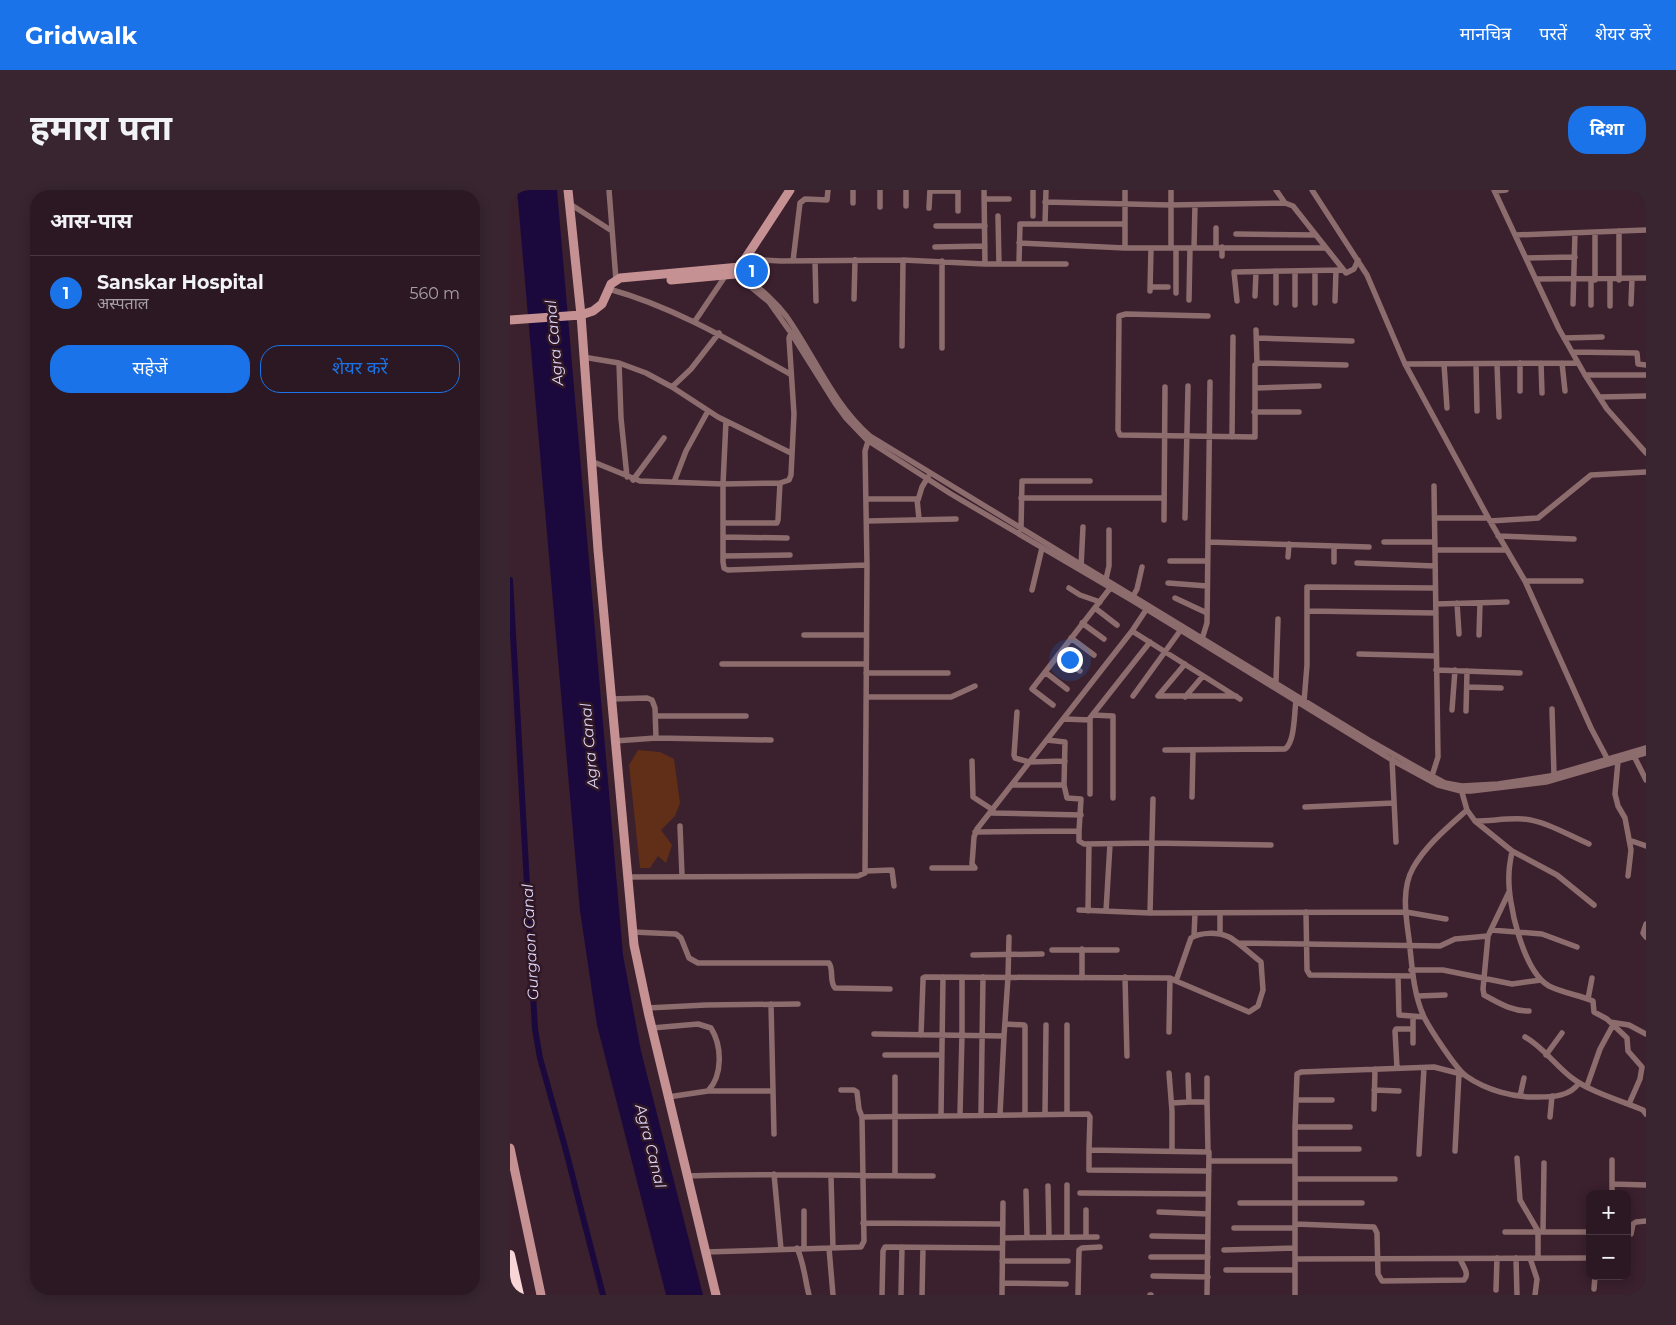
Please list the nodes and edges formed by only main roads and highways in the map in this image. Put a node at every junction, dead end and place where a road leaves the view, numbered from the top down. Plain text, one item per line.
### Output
1 (510, 1255) edge
2 (519, 1295) edge

1 - 2 highway

